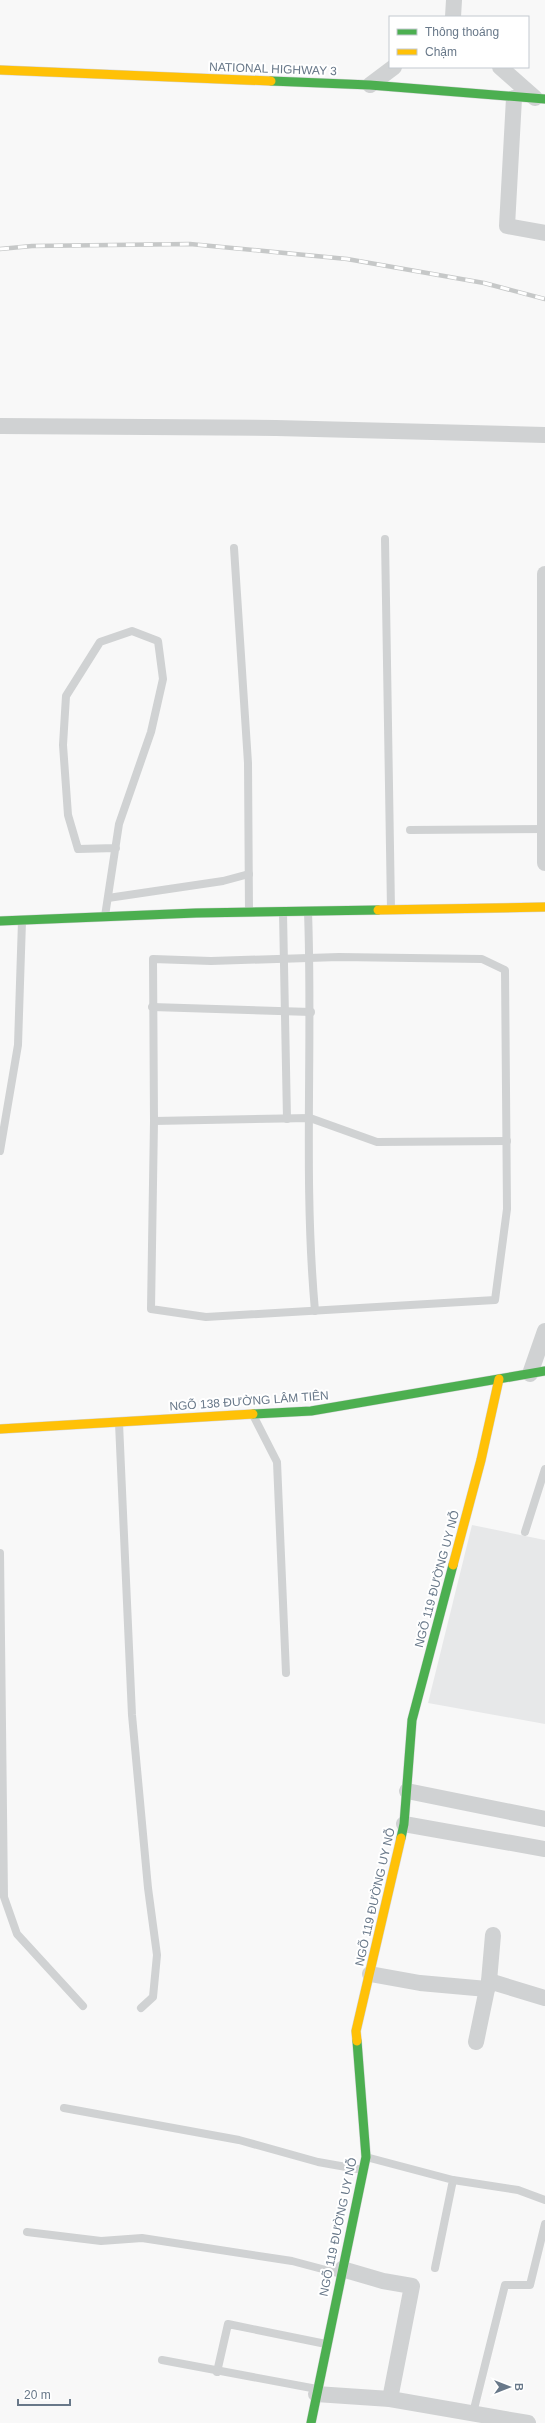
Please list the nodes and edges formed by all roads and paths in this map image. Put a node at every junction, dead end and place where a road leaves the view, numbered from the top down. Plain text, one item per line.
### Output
1 (454, 0) edge
2 (453, 16) edge
3 (393, 68) edge
4 (501, 68) edge
5 (0, 70) edge
6 (370, 85) junction
7 (514, 98) junction
8 (540, 99) edge
9 (545, 233) edge
10 (0, 426) edge
11 (545, 435) edge
12 (385, 539) dead end
13 (234, 548) dead end
14 (545, 574) edge
15 (545, 829) edge
16 (410, 830) dead end
17 (116, 848) junction
18 (545, 863) edge
19 (249, 874) junction
20 (108, 898) junction
21 (545, 907) edge
22 (391, 910) junction
23 (308, 911) junction
24 (249, 912) junction
25 (283, 913) junction
26 (105, 917) junction
27 (22, 920) junction
28 (0, 921) edge
29 (284, 958) junction
30 (310, 959) junction
31 (152, 1007) junction
32 (287, 1012) junction
33 (311, 1012) junction
34 (310, 1118) junction
35 (287, 1120) junction
36 (154, 1121) junction
37 (507, 1141) junction
38 (0, 1152) edge
39 (315, 1311) junction
40 (545, 1331) edge
41 (537, 1372) edge
42 (498, 1379) junction
43 (252, 1414) junction
44 (119, 1422) junction
45 (0, 1429) edge
46 (545, 1469) edge
47 (525, 1532) dead end
48 (0, 1553) edge
49 (286, 1673) dead end
50 (407, 1791) junction
51 (545, 1819) edge
52 (404, 1824) junction
53 (545, 1849) edge
54 (493, 1935) dead end
55 (370, 1974) junction
56 (488, 1985) junction
57 (545, 1998) edge
58 (83, 2006) dead end
59 (141, 2008) dead end
60 (476, 2042) dead end
61 (64, 2108) dead end
62 (366, 2157) junction
63 (363, 2170) junction
64 (453, 2180) junction
65 (545, 2200) edge
66 (545, 2224) edge
67 (27, 2232) dead end
68 (435, 2268) dead end
69 (342, 2271) junction
70 (326, 2344) junction
71 (162, 2360) dead end
72 (217, 2372) junction
73 (317, 2392) junction
74 (390, 2399) junction
75 (473, 2413) junction
76 (311, 2423) edge
77 (528, 2423) edge

1 - 2 street
3 - 6 street
4 - 8 street
5 - 6 main road, NATIONAL HIGHWAY 3
6 - 7 main road, NATIONAL HIGHWAY 3
7 - 8 main road, NATIONAL HIGHWAY 3
7 - 9 street
10 - 11 street
12 - 22 lane
13 - 19 lane
14 - 15 street
15 - 16 lane
15 - 18 street
17 - 17 lane
17 - 20 lane
19 - 20 lane
19 - 24 lane
20 - 26 lane
21 - 22 main road
22 - 23 main road
23 - 25 main road
23 - 30 lane
24 - 25 main road
24 - 26 main road
25 - 29 lane
26 - 27 main road
27 - 28 main road
27 - 38 lane
29 - 30 lane
29 - 31 lane
29 - 32 lane
30 - 33 lane
30 - 37 lane
31 - 32 lane
31 - 36 lane
32 - 33 lane
32 - 35 lane
33 - 34 lane
34 - 35 lane
34 - 37 lane
34 - 39 lane
35 - 36 lane
36 - 39 lane
37 - 39 lane
40 - 41 street
41 - 42 main road, NGÕ 138 ĐƯỜNG LÂM TIÊN
42 - 43 main road, NGÕ 138 ĐƯỜNG LÂM TIÊN
42 - 50 main road, NGÕ 119 ĐƯỜNG UY NỖ
43 - 44 main road, NGÕ 138 ĐƯỜNG LÂM TIÊN
43 - 49 lane
44 - 45 main road, NGÕ 138 ĐƯỜNG LÂM TIÊN
44 - 59 lane
46 - 47 lane
48 - 58 lane
50 - 51 street
50 - 52 main road, NGÕ 119 ĐƯỜNG UY NỖ
52 - 53 street
52 - 55 main road, NGÕ 119 ĐƯỜNG UY NỖ
54 - 56 street
55 - 56 street
55 - 62 main road, NGÕ 119 ĐƯỜNG UY NỖ
56 - 57 street
56 - 60 street
61 - 63 lane
62 - 63 main road, NGÕ 119 ĐƯỜNG UY NỖ
62 - 64 lane
63 - 69 main road, NGÕ 119 ĐƯỜNG UY NỖ
64 - 65 lane
64 - 68 lane
66 - 75 lane
67 - 69 lane
69 - 70 main road, NGÕ 119 ĐƯỜNG UY NỖ
69 - 74 street
70 - 72 lane
70 - 73 main road, NGÕ 119 ĐƯỜNG UY NỖ
71 - 72 lane
72 - 73 lane
73 - 74 street
73 - 76 main road, NGÕ 119 ĐƯỜNG UY NỖ
74 - 75 street
75 - 77 street

